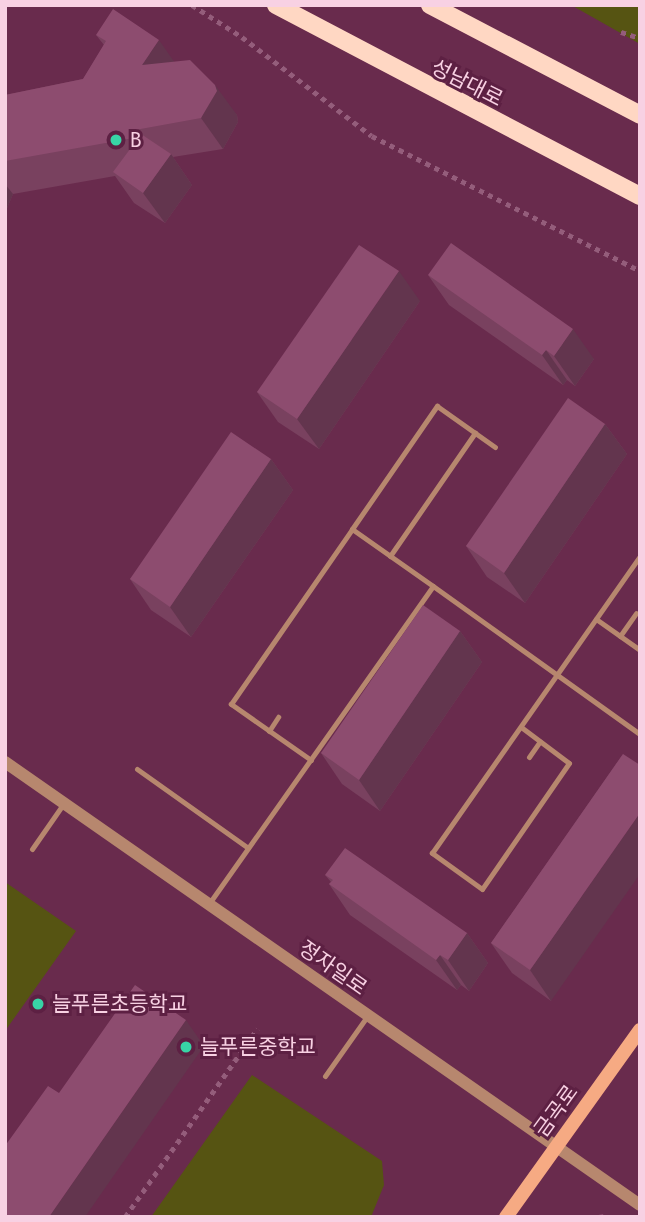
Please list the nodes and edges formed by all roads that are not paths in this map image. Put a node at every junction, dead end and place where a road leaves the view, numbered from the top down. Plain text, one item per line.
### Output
1 (276, 5) edge
2 (430, 5) edge
3 (640, 115) edge
4 (640, 196) edge
5 (475, 433) junction
6 (495, 447) dead end
7 (352, 528) junction
8 (390, 556) junction
9 (640, 556) edge
10 (433, 586) junction
11 (636, 613) dead end
12 (596, 620) junction
13 (620, 636) junction
14 (640, 650) edge
15 (558, 675) junction
16 (278, 717) dead end
17 (521, 727) junction
18 (269, 731) junction
19 (640, 734) edge
20 (540, 741) junction
21 (529, 757) dead end
22 (311, 760) junction
23 (5, 762) edge
24 (137, 769) dead end
25 (64, 803) junction
26 (248, 848) junction
27 (32, 849) dead end
28 (208, 905) junction
29 (368, 1016) junction
30 (640, 1030) edge
31 (325, 1076) dead end
32 (556, 1146) junction
33 (640, 1205) edge
34 (506, 1217) edge

1 - 4 main road, 성남대로
2 - 3 main road
5 - 6 lane
5 - 7 lane
5 - 8 lane
7 - 8 lane
7 - 18 lane
8 - 10 lane
9 - 12 lane
10 - 15 lane
10 - 22 lane
11 - 13 lane
12 - 13 lane
12 - 15 lane
13 - 14 lane
15 - 17 lane
15 - 19 lane
16 - 18 lane
17 - 20 lane
17 - 20 lane
18 - 22 lane
20 - 21 lane
22 - 26 lane
23 - 25 street, 정자일로
24 - 26 lane
25 - 27 lane
25 - 28 street, 정자일로
26 - 28 lane
28 - 29 street, 정자일로
29 - 31 lane
29 - 32 street, 정자일로
30 - 32 main road, 금곡로
32 - 33 street, 정자일로
32 - 34 main road, 금곡로

